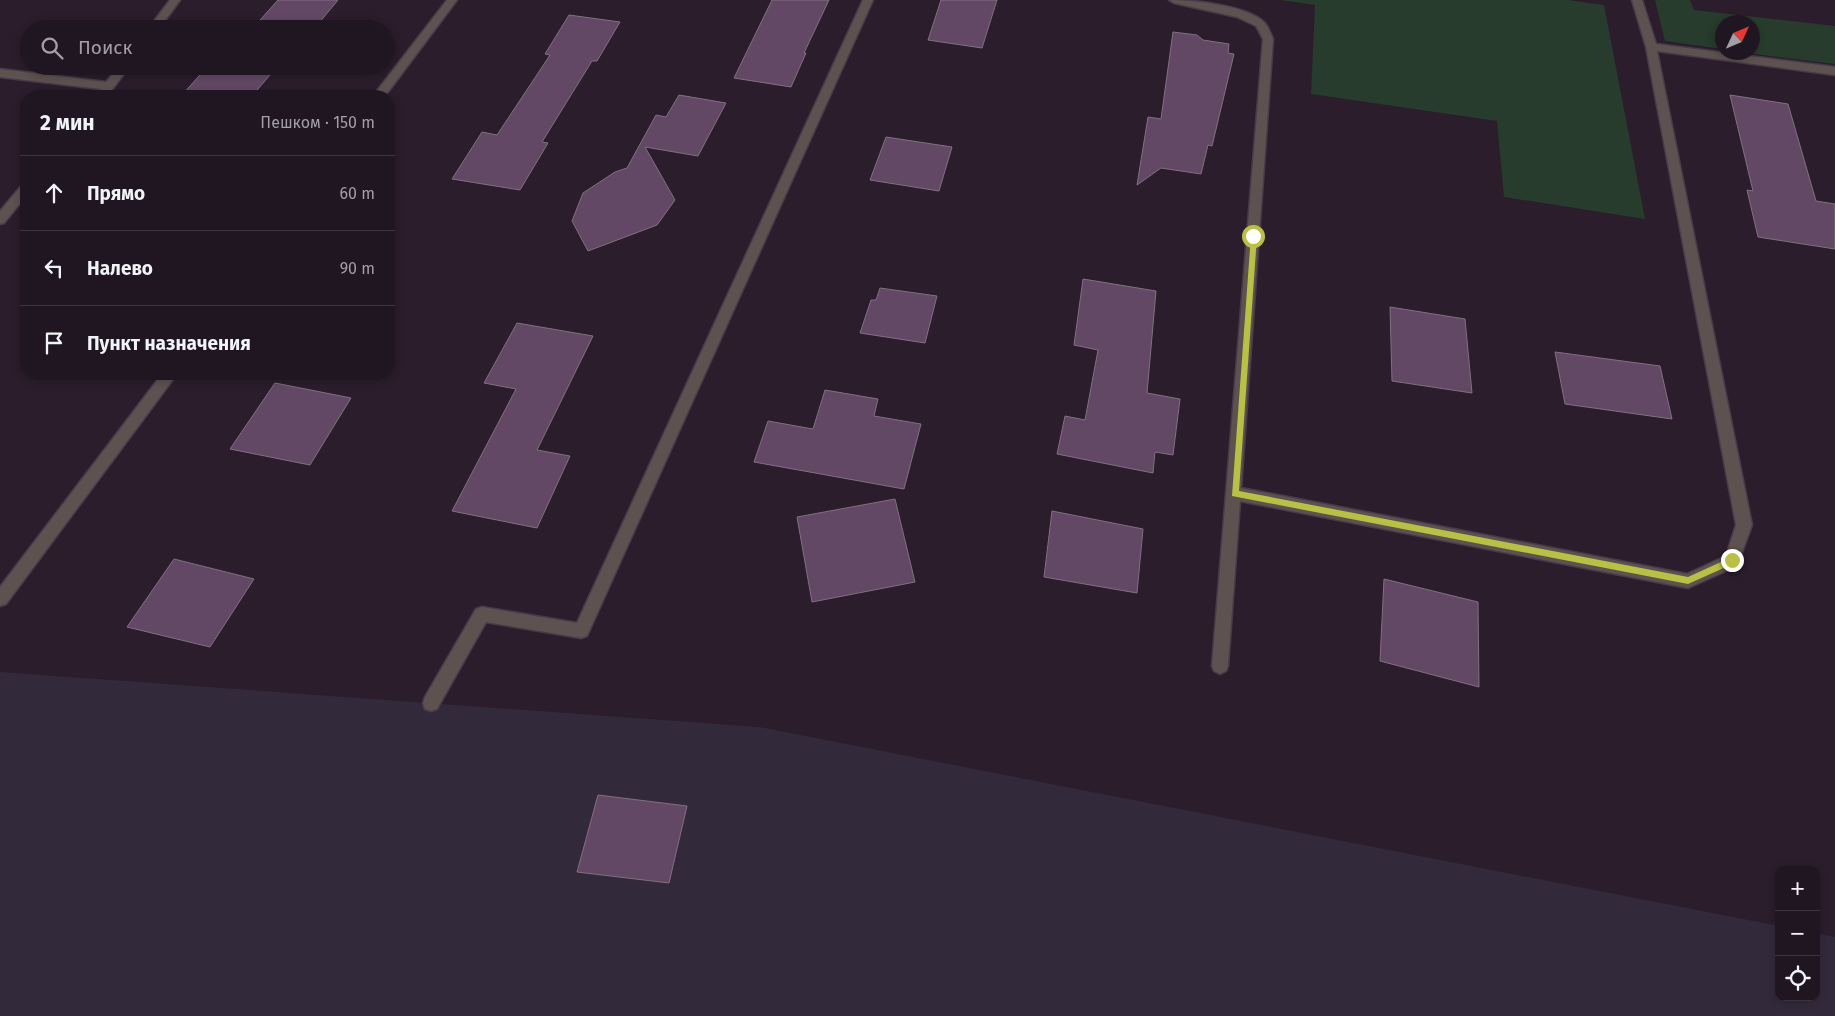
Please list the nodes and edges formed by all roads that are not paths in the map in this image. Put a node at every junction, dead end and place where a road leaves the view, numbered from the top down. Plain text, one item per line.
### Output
1 (175, 0) edge
2 (452, 0) edge
3 (868, 0) edge
4 (1174, 0) edge
5 (1637, 0) edge
6 (160, 20) edge
7 (1651, 47) junction
8 (1835, 71) edge
9 (0, 73) edge
10 (118, 75) edge
11 (395, 75) edge
12 (395, 75) edge
13 (110, 86) junction
14 (106, 90) edge
15 (384, 90) edge
16 (20, 195) edge
17 (0, 220) edge
18 (165, 380) edge
19 (1234, 494) junction
20 (0, 599) edge
21 (1220, 666) dead end
22 (431, 703) dead end

1 - 6 lane
2 - 12 lane
3 - 22 lane
4 - 19 lane
5 - 7 lane
7 - 8 lane
7 - 19 lane
9 - 13 lane
10 - 13 lane
11 - 15 lane
13 - 14 lane
16 - 17 lane
18 - 20 lane
19 - 21 lane

